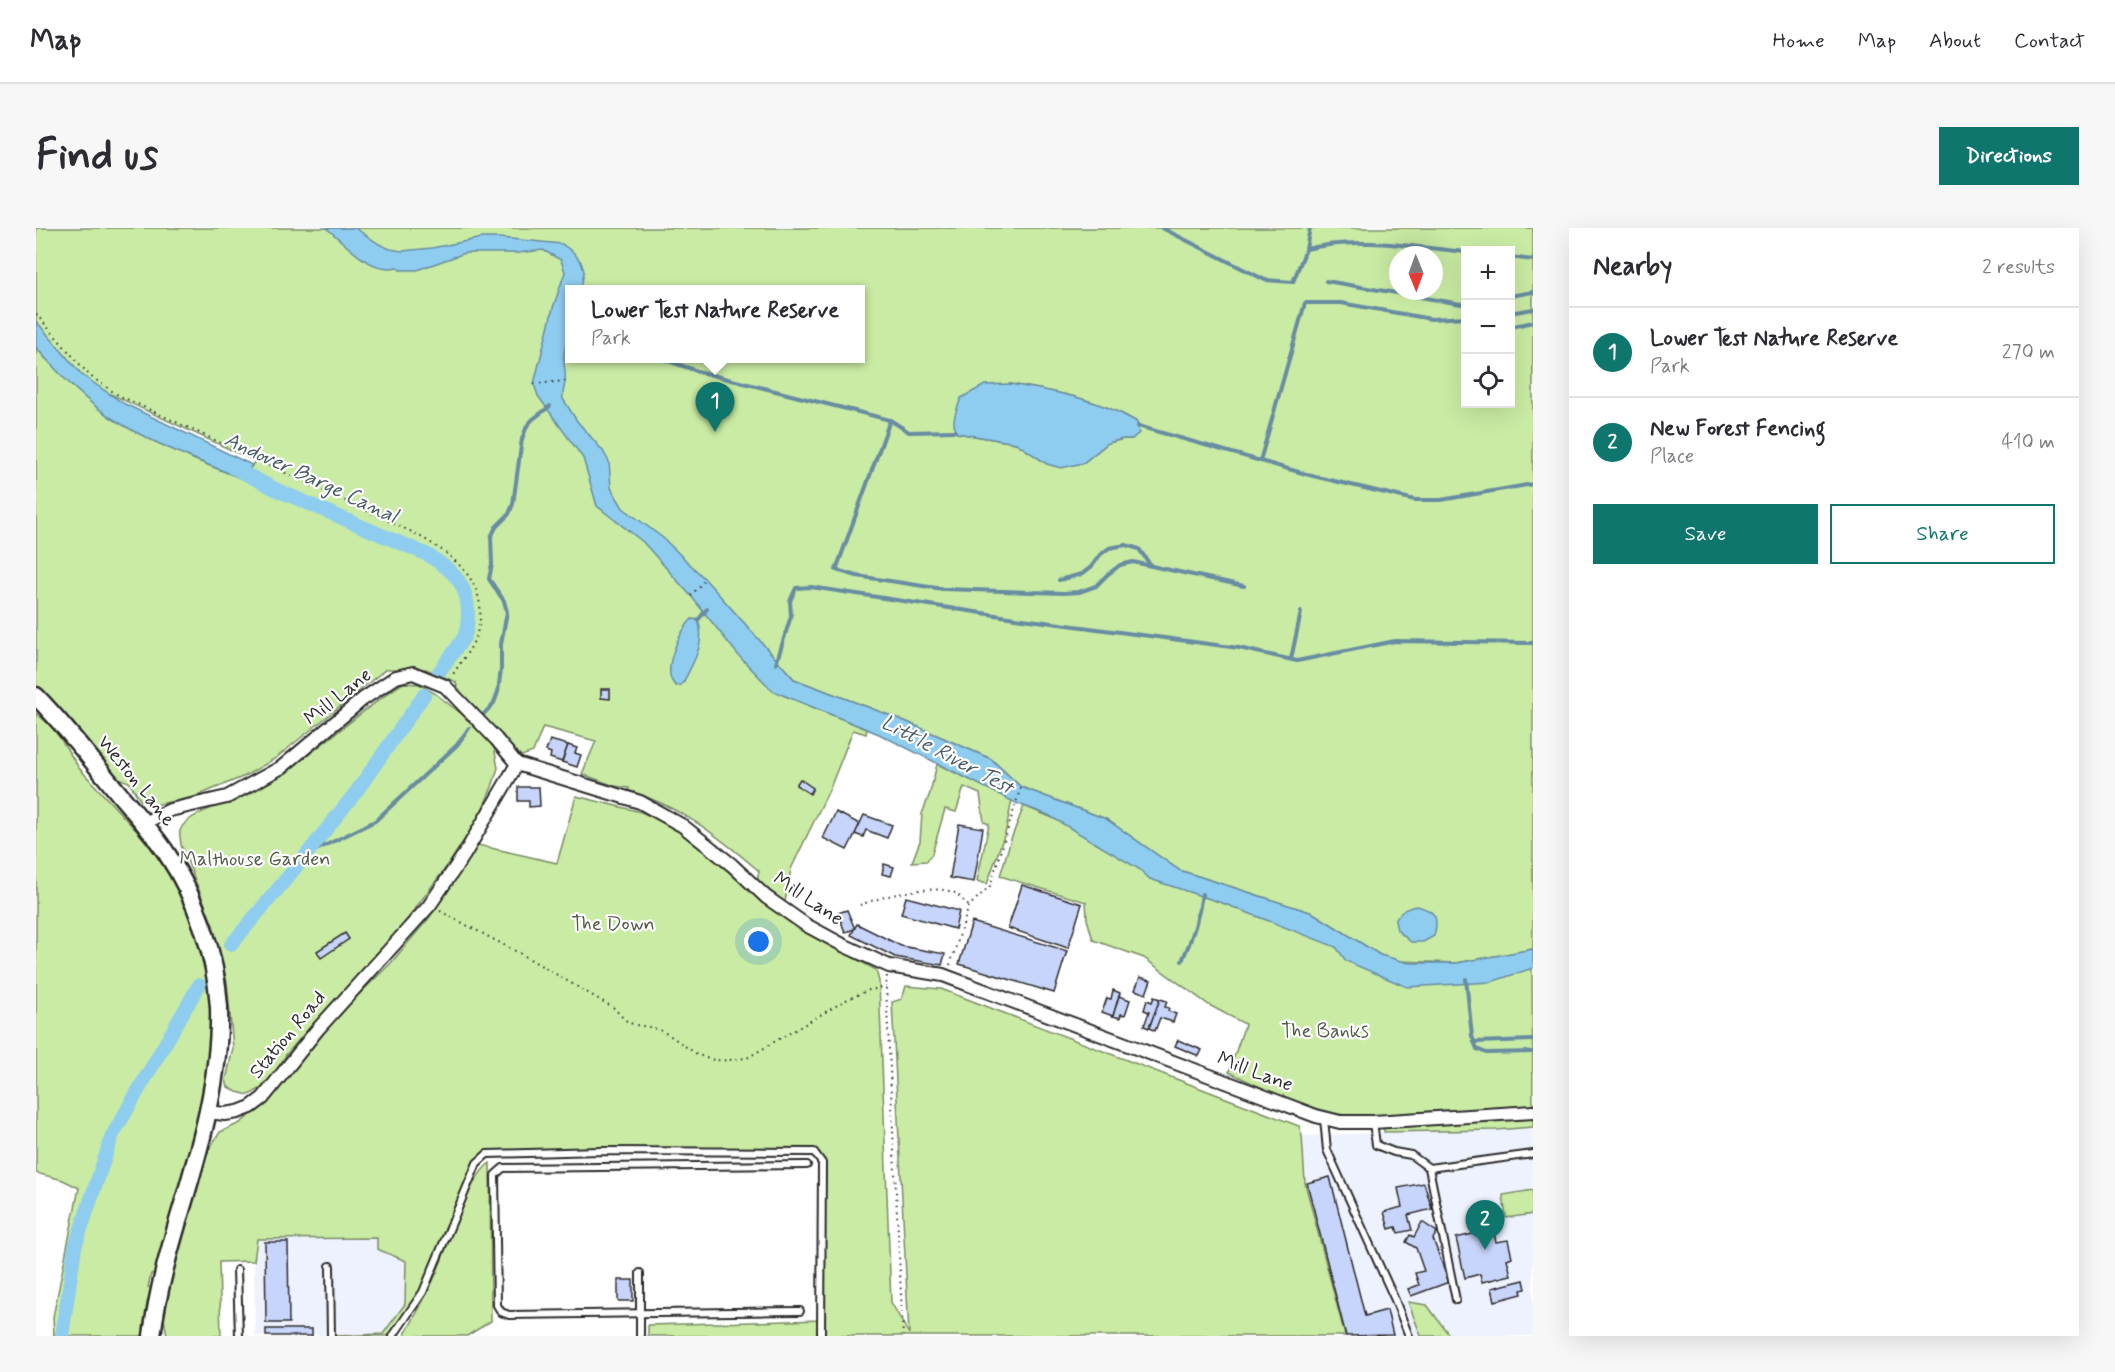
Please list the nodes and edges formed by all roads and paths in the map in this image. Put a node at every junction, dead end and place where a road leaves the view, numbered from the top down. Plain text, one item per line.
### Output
1 (36, 314) edge
2 (566, 381) dead end
3 (534, 384) dead end
4 (705, 579) dead end
5 (691, 596) dead end
6 (445, 686) junction
7 (36, 696) edge
8 (517, 764) junction
9 (1021, 787) dead end
10 (144, 823) junction
11 (860, 905) dead end
12 (429, 906) junction
13 (969, 906) junction
14 (889, 966) junction
15 (950, 966) dead end
16 (886, 987) junction
17 (208, 1112) junction
18 (1533, 1112) edge
19 (1324, 1118) junction
20 (1373, 1122) junction
21 (1533, 1154) edge
22 (807, 1165) dead end
23 (1429, 1168) junction
24 (330, 1266) dead end
25 (237, 1270) dead end
26 (640, 1273) dead end
27 (1456, 1299) dead end
28 (800, 1311) dead end
29 (640, 1314) junction
30 (154, 1318) junction
31 (152, 1336) edge
32 (160, 1336) edge
33 (239, 1336) edge
34 (331, 1336) edge
35 (393, 1336) edge
36 (640, 1336) edge
37 (819, 1336) edge
38 (903, 1336) edge
39 (1409, 1336) edge

1 - 6 path
2 - 3 path
4 - 5 path
6 - 8 street, Mill Lane
6 - 10 street, Mill Lane
7 - 10 street, Weston Lane
8 - 12 street, Station Road
8 - 14 street, Mill Lane
9 - 13 path
10 - 17 street, Weston Lane
11 - 13 path
12 - 16 path
12 - 17 street, Station Road
13 - 15 path
14 - 16 path
14 - 19 street, Mill Lane
16 - 38 path
17 - 30 street
18 - 20 street, Mill Lane
19 - 20 street, Mill Lane
19 - 39 lane
20 - 23 lane
21 - 23 lane
22 - 29 lane
23 - 27 lane
24 - 34 lane
25 - 33 lane
26 - 29 lane
28 - 29 lane
29 - 36 lane
30 - 31 street
30 - 32 lane
35 - 37 lane

